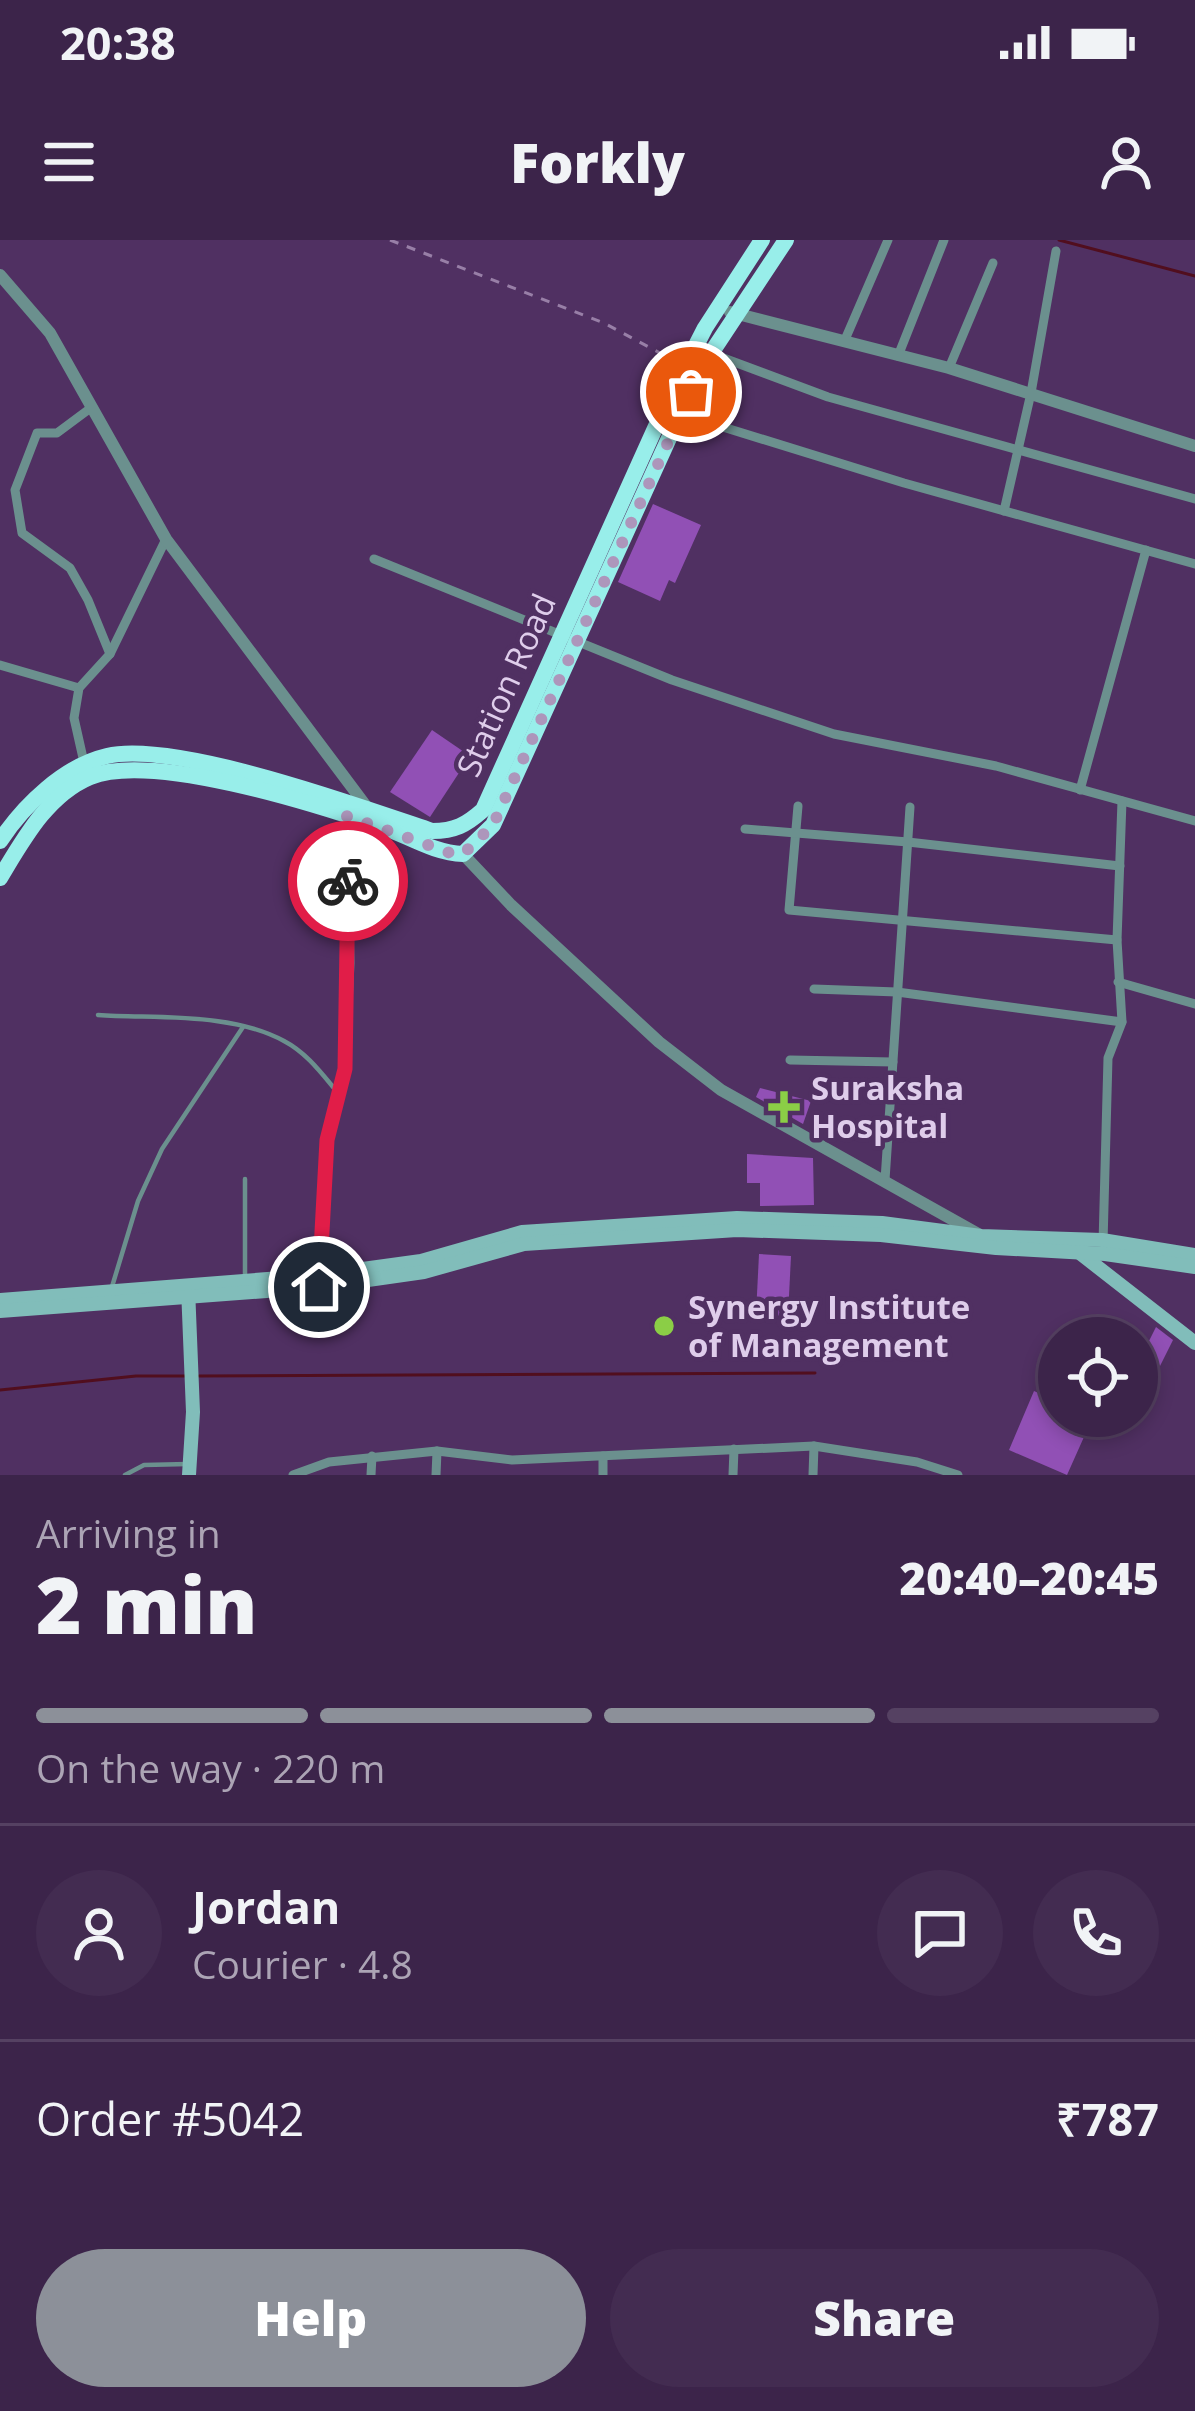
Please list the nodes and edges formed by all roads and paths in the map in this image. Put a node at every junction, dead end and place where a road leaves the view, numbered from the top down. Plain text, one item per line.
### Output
1 (390, 240) edge
2 (762, 240) edge
3 (786, 240) edge
4 (887, 240) edge
5 (944, 240) edge
6 (1056, 250) dead end
7 (993, 262) dead end
8 (0, 275) edge
9 (726, 310) junction
10 (844, 342) junction
11 (710, 353) junction
12 (898, 356) junction
13 (685, 366) junction
14 (949, 368) junction
15 (1031, 393) junction
16 (92, 407) junction
17 (681, 414) junction
18 (1195, 446) edge
19 (1018, 450) junction
20 (1195, 499) edge
21 (0, 508) edge
22 (18, 510) junction
23 (1004, 511) junction
24 (166, 539) junction
25 (1146, 550) junction
26 (374, 559) dead end
27 (1195, 564) edge
28 (562, 633) junction
29 (579, 642) junction
30 (110, 654) junction
31 (0, 665) edge
32 (79, 688) junction
33 (87, 771) junction
34 (1080, 790) junction
35 (1122, 801) junction
36 (798, 806) dead end
37 (910, 807) dead end
38 (367, 809) junction
39 (347, 816) junction
40 (1195, 821) edge
41 (380, 826) junction
42 (745, 830) dead end
43 (795, 833) junction
44 (1, 837) edge
45 (23, 839) junction
46 (908, 842) junction
47 (463, 854) junction
48 (1120, 866) junction
49 (0, 878) edge
50 (902, 918) junction
51 (1117, 940) junction
52 (1118, 982) junction
53 (814, 989) dead end
54 (898, 992) junction
55 (1195, 1004) edge
56 (98, 1015) dead end
57 (1122, 1022) junction
58 (243, 1028) junction
59 (790, 1060) dead end
60 (892, 1062) junction
61 (340, 1094) junction
62 (245, 1179) dead end
63 (885, 1180) junction
64 (982, 1236) junction
65 (1060, 1240) junction
66 (1104, 1247) junction
67 (478, 1248) junction
68 (996, 1248) junction
69 (1078, 1252) junction
70 (1195, 1256) edge
71 (1195, 1267) edge
72 (244, 1280) junction
73 (319, 1281) junction
74 (188, 1289) junction
75 (110, 1295) junction
76 (0, 1300) edge
77 (0, 1311) edge
78 (1195, 1343) edge
79 (814, 1446) junction
80 (734, 1449) junction
81 (436, 1451) junction
82 (372, 1456) junction
83 (603, 1456) junction
84 (512, 1460) junction
85 (189, 1470) edge
86 (125, 1475) edge
87 (293, 1475) edge
88 (371, 1475) edge
89 (436, 1475) edge
90 (512, 1475) edge
91 (603, 1475) edge
92 (734, 1475) edge
93 (813, 1475) edge
94 (958, 1475) edge

1 - 13 path
2 - 9 highway, Station Road
3 - 9 highway, Station Road
4 - 10 street
5 - 12 street
6 - 15 street
7 - 14 street
8 - 16 street
9 - 10 street
9 - 11 highway, Station Road
9 - 13 highway, Station Road
10 - 12 street
11 - 17 highway, Station Road
11 - 19 street
12 - 14 street
13 - 28 highway, Station Road
14 - 15 street
15 - 18 street
15 - 19 street
16 - 22 street
16 - 24 street
17 - 23 street
17 - 29 highway, Station Road
19 - 20 street
19 - 23 street
21 - 22 street
22 - 30 street
23 - 25 street
24 - 30 street
24 - 38 street
25 - 27 street
25 - 34 street
26 - 28 street
28 - 29 street
28 - 38 highway, Station Road
29 - 34 street
29 - 47 highway, Station Road
30 - 32 street
31 - 32 street
32 - 33 street
33 - 38 highway, Station Road
33 - 39 highway, Station Road
33 - 44 highway, Station Road
33 - 45 highway, Station Road
34 - 35 street
35 - 40 street
35 - 48 street
36 - 43 street
37 - 46 street
38 - 41 street
39 - 41 highway, Station Road
39 - 61 street
41 - 47 highway, Station Road
42 - 43 street
43 - 46 street
43 - 50 street
44 - 45 street
45 - 49 highway, Station Road
46 - 48 street
46 - 50 street
47 - 63 street
48 - 51 street
50 - 51 street
50 - 54 street
51 - 52 street
52 - 55 street
52 - 57 street
53 - 54 street
54 - 57 street
54 - 60 street
56 - 58 lane
57 - 66 street
58 - 61 lane
58 - 75 lane
59 - 60 street
60 - 63 street
61 - 73 street
62 - 72 lane
63 - 64 street
64 - 65 main road
64 - 67 main road
64 - 68 street
65 - 66 main road
65 - 69 main road
66 - 69 main road
66 - 70 main road
66 - 71 main road
67 - 68 main road
67 - 73 main road
68 - 69 main road
69 - 78 main road
72 - 73 main road
72 - 74 main road
73 - 74 main road
74 - 75 main road
74 - 85 main road
75 - 76 main road
75 - 77 main road
79 - 80 street
79 - 93 street
79 - 94 street
80 - 83 street
80 - 92 street
81 - 82 street
81 - 84 street
81 - 89 street
82 - 87 street
82 - 88 street
83 - 84 street
83 - 91 street
84 - 90 street
85 - 86 lane

